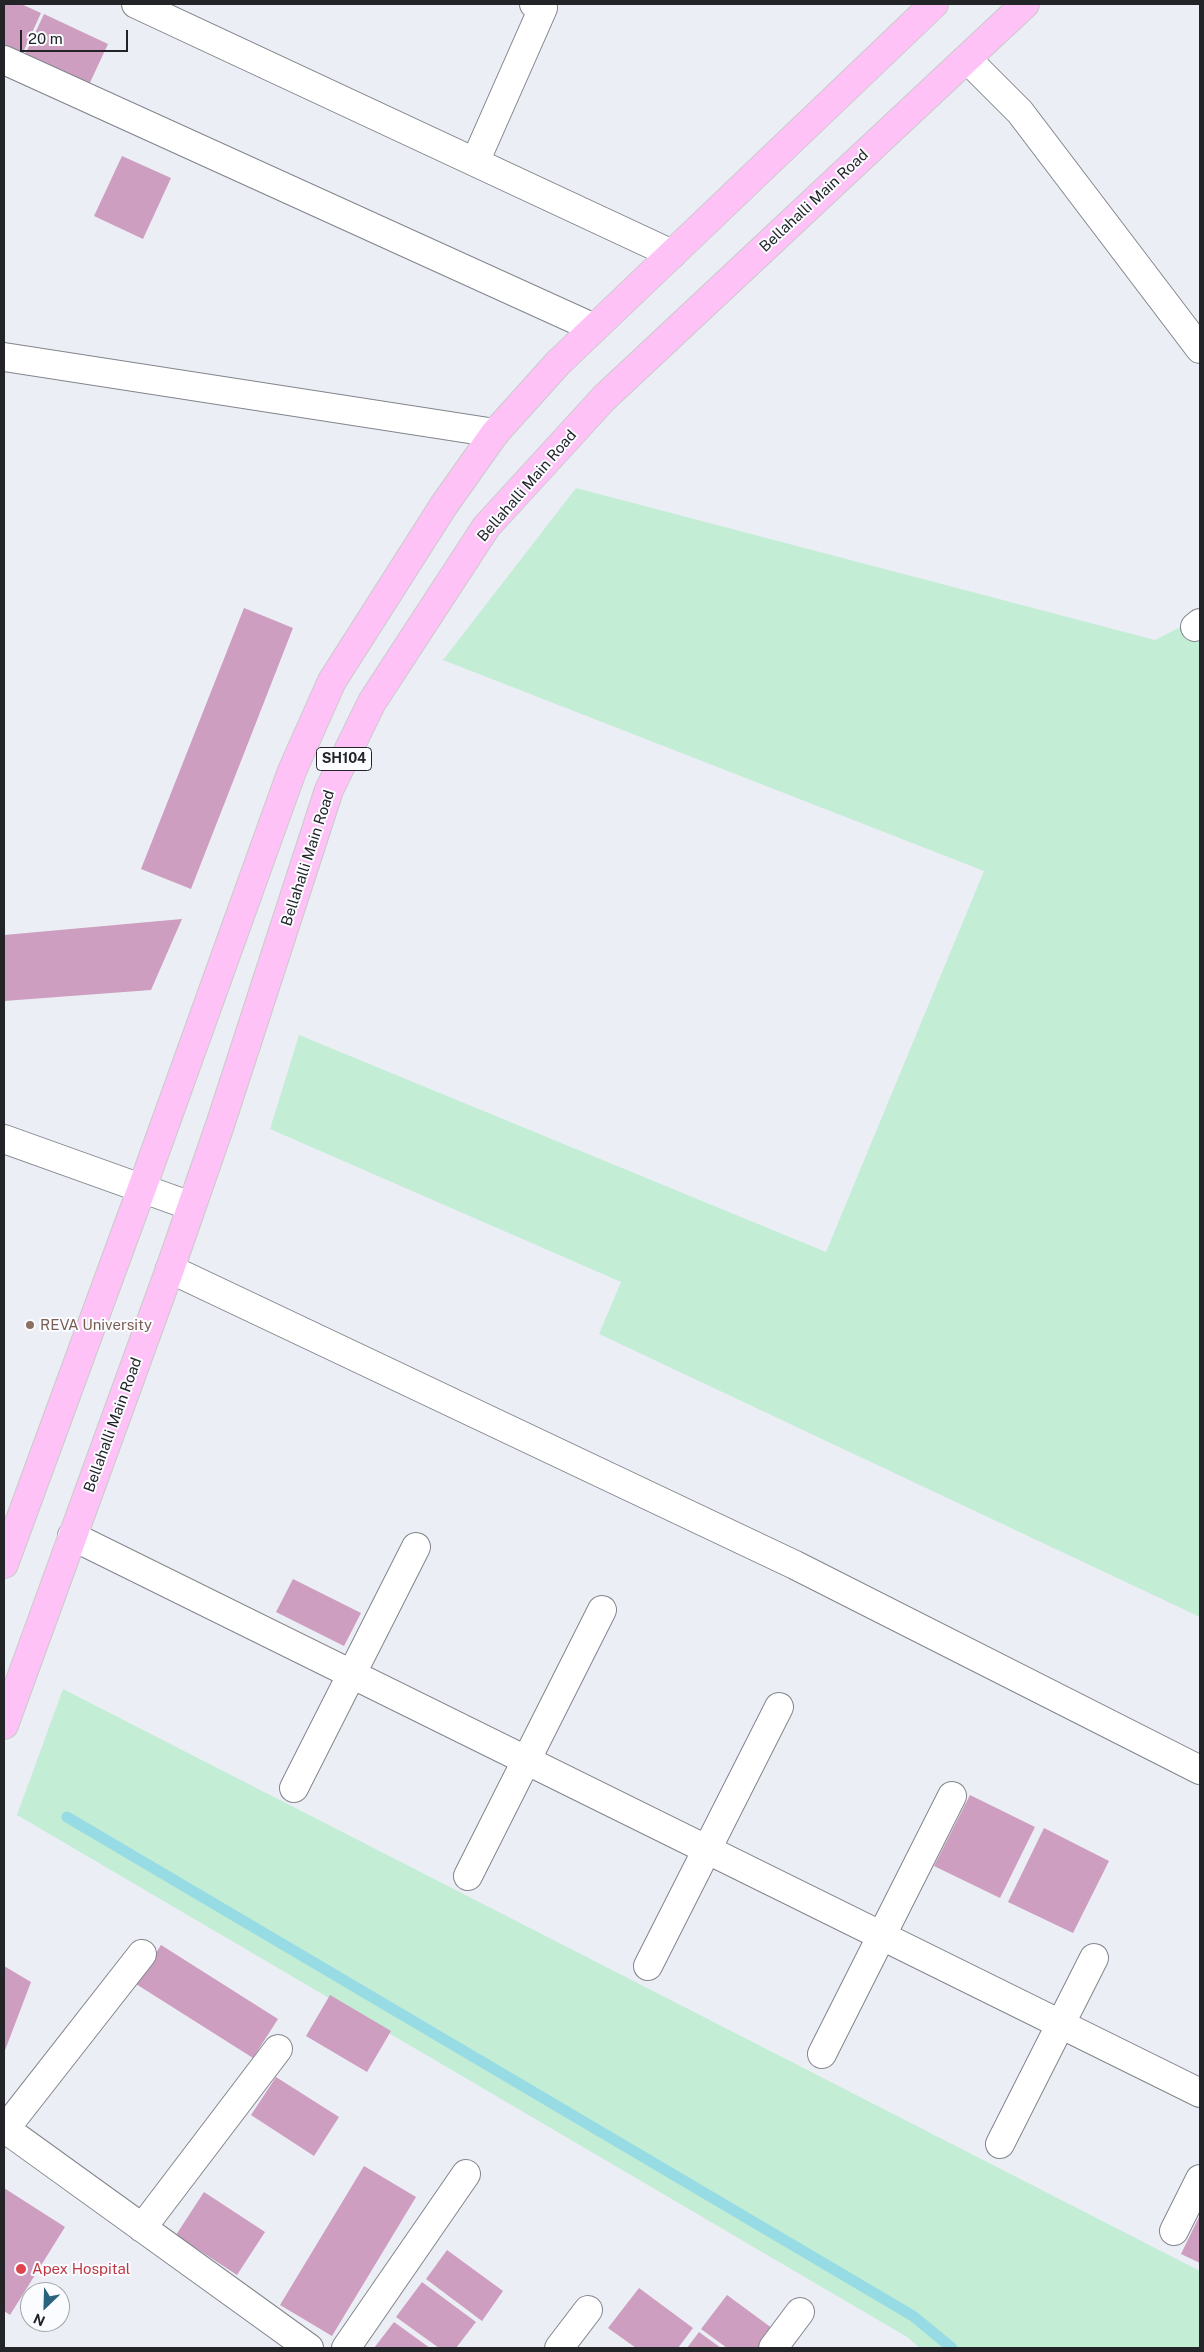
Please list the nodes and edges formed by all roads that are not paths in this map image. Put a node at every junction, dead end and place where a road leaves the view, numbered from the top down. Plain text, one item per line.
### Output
1 (136, 4) edge
2 (534, 4) edge
3 (934, 4) edge
4 (1025, 4) edge
5 (966, 59) junction
6 (4, 60) edge
7 (475, 162) junction
8 (672, 254) junction
9 (594, 328) junction
10 (1200, 349) edge
11 (4, 356) edge
12 (495, 433) junction
13 (4, 1139) edge
14 (142, 1188) junction
15 (191, 1206) junction
16 (170, 1269) junction
17 (72, 1536) junction
18 (416, 1547) dead end
19 (4, 1564) edge
20 (602, 1610) dead end
21 (353, 1674) junction
22 (779, 1707) dead end
23 (4, 1725) edge
24 (527, 1760) junction
25 (1200, 1770) edge
26 (294, 1788) dead end
27 (952, 1796) dead end
28 (708, 1850) junction
29 (468, 1876) dead end
30 (882, 1936) junction
31 (142, 1954) dead end
32 (1094, 1958) dead end
33 (648, 1966) dead end
34 (1060, 2024) junction
35 (278, 2049) dead end
36 (822, 2054) dead end
37 (1200, 2094) edge
38 (4, 2129) edge
39 (1000, 2144) dead end
40 (466, 2174) dead end
41 (1200, 2179) edge
42 (142, 2228) junction
43 (1174, 2231) dead end
44 (588, 2310) dead end
45 (800, 2312) dead end
46 (309, 2348) edge
47 (346, 2348) edge
48 (559, 2348) edge
49 (773, 2348) edge

1 - 7 street
2 - 7 street
3 - 8 main road, SH104
4 - 5 main road, Bellahalli Main Road / SH104
5 - 10 street
5 - 15 main road, Bellahalli Main Road / SH104
6 - 9 street
7 - 8 street
8 - 9 main road, SH104
9 - 12 main road, SH104
11 - 12 street
12 - 14 main road, SH104
13 - 14 street
14 - 15 street
14 - 19 main road, SH104
15 - 16 main road, Bellahalli Main Road / SH104
16 - 17 main road, Bellahalli Main Road / SH104
16 - 25 street
17 - 21 street
17 - 23 main road, Bellahalli Main Road / SH104
18 - 21 street
20 - 24 street
21 - 24 street
21 - 26 street
22 - 28 street
24 - 28 street
24 - 29 street
27 - 30 street
28 - 30 street
28 - 33 street
30 - 34 street
30 - 36 street
31 - 38 street
32 - 34 street
34 - 37 street
34 - 39 street
35 - 42 street
38 - 42 street
40 - 47 street
41 - 43 street
42 - 46 street
44 - 48 street
45 - 49 street

